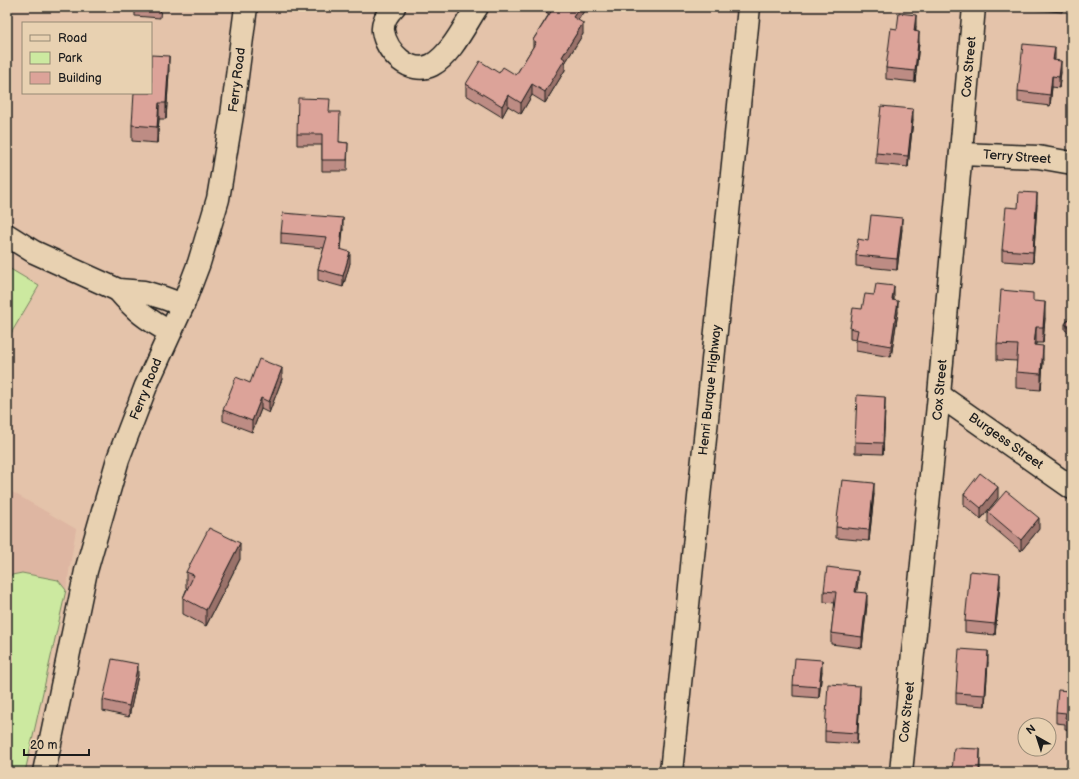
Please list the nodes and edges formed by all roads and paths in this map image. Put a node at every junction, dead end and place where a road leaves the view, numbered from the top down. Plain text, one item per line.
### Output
1 (246, 7) edge
2 (394, 7) edge
3 (477, 7) edge
4 (748, 7) edge
5 (974, 7) edge
6 (961, 154) junction
7 (1072, 163) edge
8 (7, 235) edge
9 (118, 290) junction
10 (183, 305) junction
11 (170, 332) junction
12 (939, 395) junction
13 (1072, 488) edge
14 (44, 772) edge
15 (671, 772) edge
16 (902, 772) edge

1 - 10 street, Ferry Road
2 - 3 street
4 - 15 street, Henri Burque Highway
5 - 6 street, Cox Street
6 - 7 street, Terry Street
6 - 12 street, Cox Street
8 - 9 street
9 - 10 street
9 - 11 street
10 - 11 street, Ferry Road
11 - 14 street, Ferry Road
12 - 13 street, Burgess Street
12 - 16 street, Cox Street

